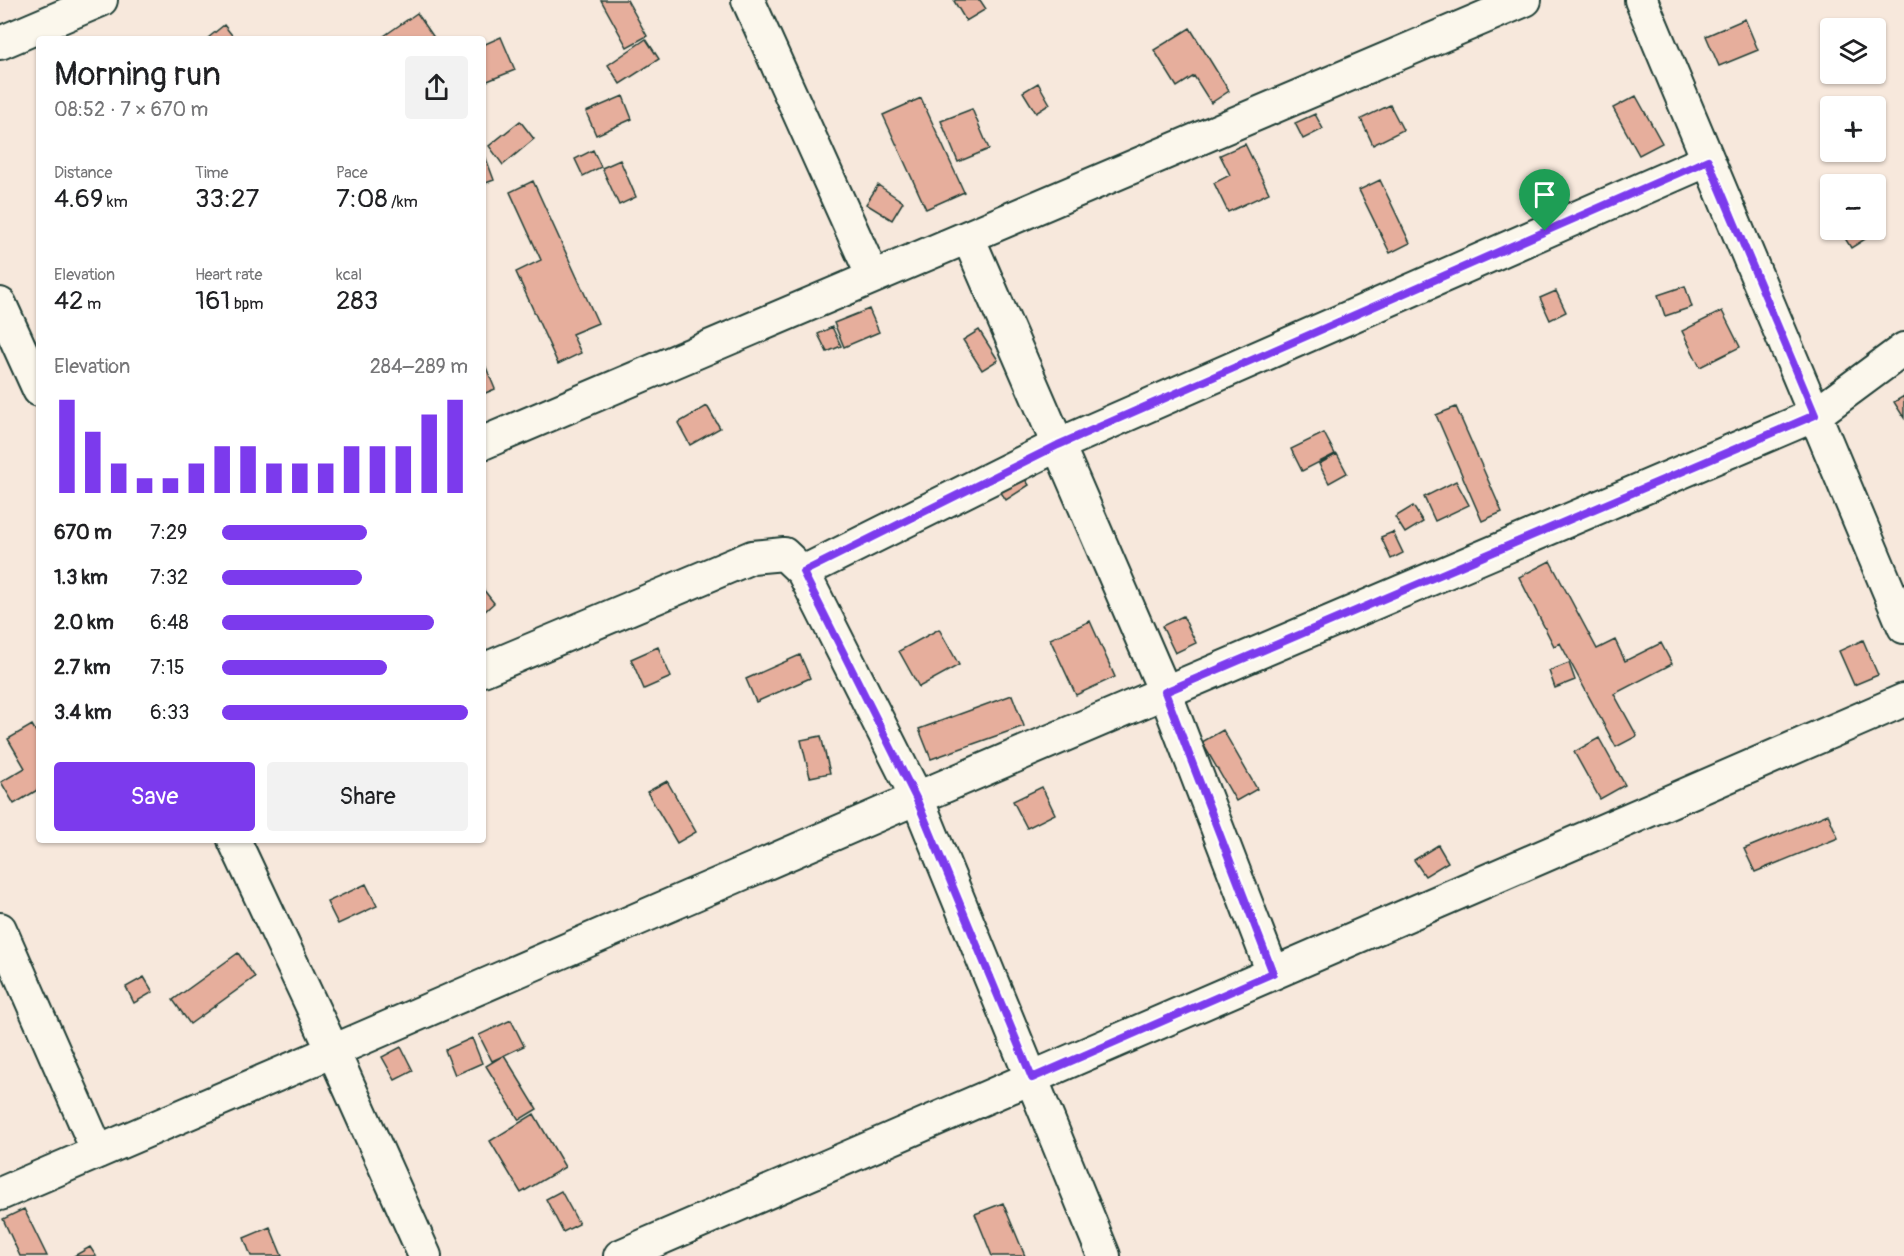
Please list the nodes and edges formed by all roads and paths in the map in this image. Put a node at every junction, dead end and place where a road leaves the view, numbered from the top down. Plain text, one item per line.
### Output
1 (101, 0) edge
2 (748, 0) edge
3 (1525, 0) edge
4 (1641, 0) edge
5 (0, 43) edge
6 (1708, 160) junction
7 (968, 237) junction
8 (873, 277) junction
9 (4, 322) edge
10 (1904, 349) edge
11 (36, 384) edge
12 (1815, 415) junction
13 (486, 441) edge
14 (1058, 445) junction
15 (803, 572) junction
16 (1904, 627) edge
17 (486, 669) edge
18 (1165, 692) junction
19 (1904, 700) edge
20 (916, 798) junction
21 (235, 843) edge
22 (0, 929) edge
23 (1273, 973) junction
24 (333, 1051) junction
25 (1032, 1078) junction
26 (98, 1152) junction
27 (0, 1194) edge
28 (425, 1256) edge
29 (620, 1256) edge
30 (1104, 1256) edge

1 - 5 street
2 - 8 street
3 - 7 street
4 - 6 street
6 - 12 street
6 - 14 street
7 - 8 street
7 - 14 street
8 - 13 street
9 - 11 street
10 - 12 street
12 - 16 street
12 - 18 street
14 - 15 street
14 - 18 street
15 - 17 street
15 - 20 street
18 - 20 street
18 - 23 street
19 - 23 street
20 - 24 street
20 - 25 street
21 - 24 street
22 - 26 street
23 - 25 street
24 - 26 street
24 - 28 street
25 - 29 street
25 - 30 street
26 - 27 street

